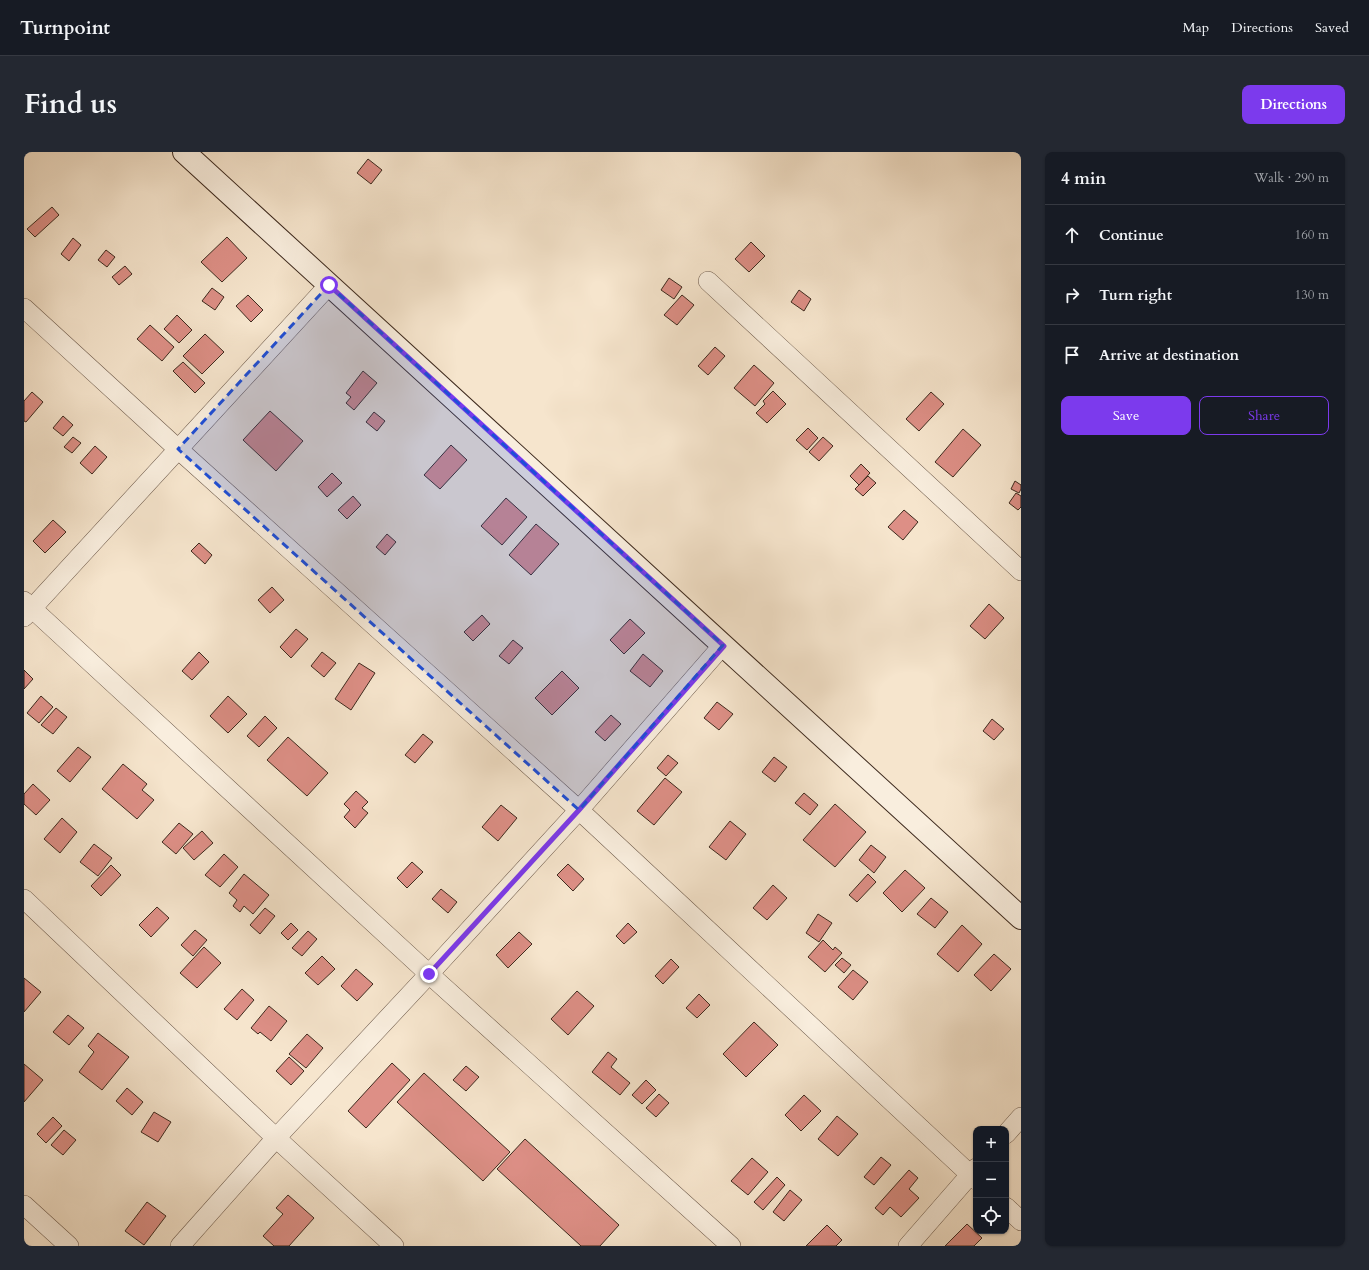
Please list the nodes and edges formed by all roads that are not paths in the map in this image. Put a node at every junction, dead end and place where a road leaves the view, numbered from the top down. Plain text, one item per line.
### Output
1 (184, 152) edge
2 (708, 281) dead end
3 (329, 285) junction
4 (24, 308) edge
5 (178, 449) junction
6 (1021, 571) edge
7 (27, 608) edge
8 (724, 646) junction
9 (579, 810) junction
10 (24, 899) edge
11 (1021, 918) edge
12 (429, 974) junction
13 (1021, 1117) edge
14 (1009, 1131) edge
15 (276, 1138) junction
16 (973, 1173) edge
17 (973, 1175) edge
18 (24, 1205) edge
19 (1009, 1210) edge
20 (1021, 1221) edge
21 (69, 1246) edge
22 (180, 1246) edge
23 (394, 1246) edge
24 (731, 1246) edge
25 (908, 1246) edge

1 - 3 main road
2 - 6 street
3 - 5 street
3 - 8 main road
4 - 5 street
5 - 7 street
5 - 9 street
7 - 12 street
8 - 9 street
8 - 11 main road
9 - 12 street
9 - 16 street
10 - 15 street
12 - 15 street
12 - 24 street
13 - 14 street
15 - 22 street
15 - 23 street
17 - 25 street
18 - 21 street
19 - 20 street

